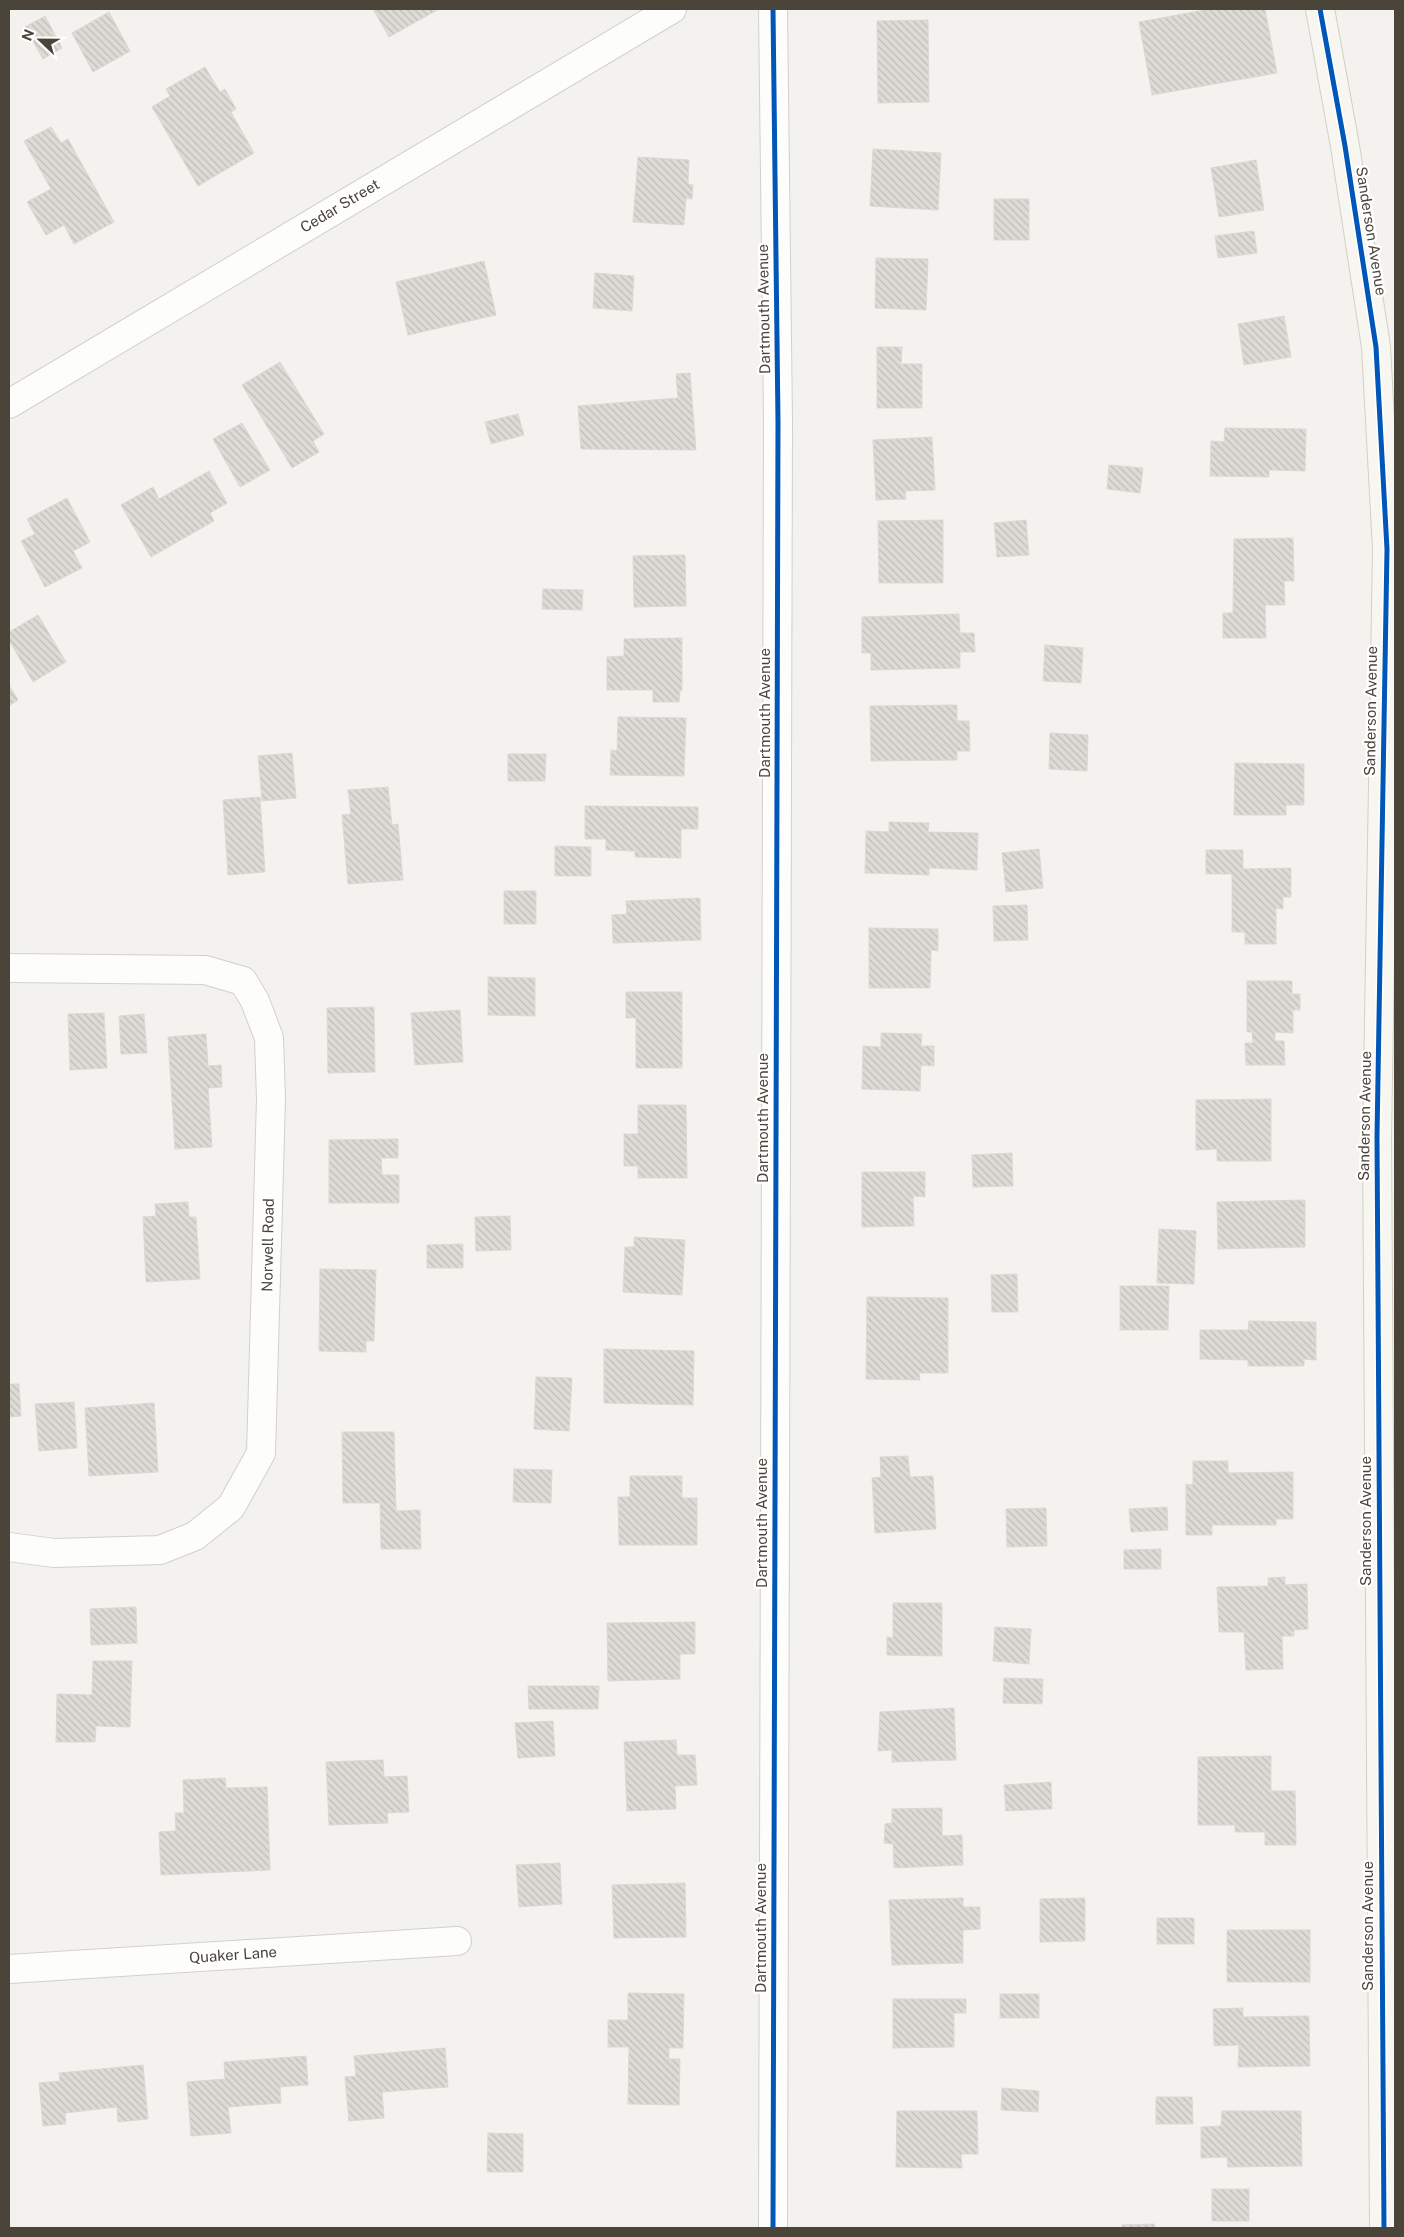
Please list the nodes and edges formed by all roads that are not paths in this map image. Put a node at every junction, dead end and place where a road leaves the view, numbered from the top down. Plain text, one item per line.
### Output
1 (672, 9) edge
2 (773, 9) edge
3 (1320, 9) edge
4 (9, 404) edge
5 (9, 968) edge
6 (9, 1546) edge
7 (457, 1942) dead end
8 (9, 1969) edge
9 (773, 2228) edge
10 (1384, 2228) edge

1 - 4 street, Cedar Street
2 - 9 street, Dartmouth Avenue
3 - 10 street, Sanderson Avenue
5 - 6 street, Norwell Road
7 - 8 street, Quaker Lane

